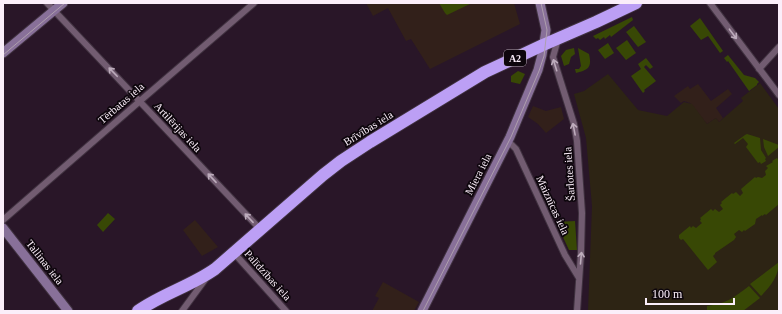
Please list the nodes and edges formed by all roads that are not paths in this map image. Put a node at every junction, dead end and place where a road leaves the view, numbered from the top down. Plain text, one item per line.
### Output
1 (47, 3) edge
2 (63, 3) edge
3 (254, 3) edge
4 (540, 3) edge
5 (636, 3) edge
6 (710, 3) edge
7 (54, 10) junction
8 (558, 39) junction
9 (544, 44) junction
10 (779, 47) edge
11 (3, 53) edge
12 (759, 69) junction
13 (779, 95) edge
14 (140, 100) junction
15 (507, 143) junction
16 (3, 220) edge
17 (3, 228) edge
18 (260, 229) junction
19 (234, 253) junction
20 (208, 274) junction
21 (579, 278) junction
22 (68, 311) edge
23 (138, 311) edge
24 (182, 311) edge
25 (286, 311) edge
26 (422, 311) edge
27 (577, 311) edge

1 - 7 street, Artilērijas iela
2 - 7 street
3 - 14 street, Tērbatas iela
4 - 9 street, Miera iela
5 - 8 highway, Brīvības iela / A2
6 -> 12 street
7 - 11 street
14 -> 7 street, Artilērijas iela
8 - 9 highway, Brīvības iela / A2
21 -> 8 street, Šarlotes iela
9 - 15 street, Miera iela
9 - 18 highway, Brīvības iela / A2
10 - 12 street
12 - 13 street
14 - 16 street, Tērbatas iela
18 -> 14 street, Artilērijas iela
15 - 21 street, Maiznīcas iela
15 - 26 street, Miera iela
17 - 22 street, Tallinas iela
18 - 19 highway, Brīvības iela / A2
19 - 20 highway, Brīvības iela / A2
19 - 25 street, Palīdzības iela
20 - 23 highway, Brīvības iela / A2
20 - 24 street
21 - 27 street, Šarlotes iela

